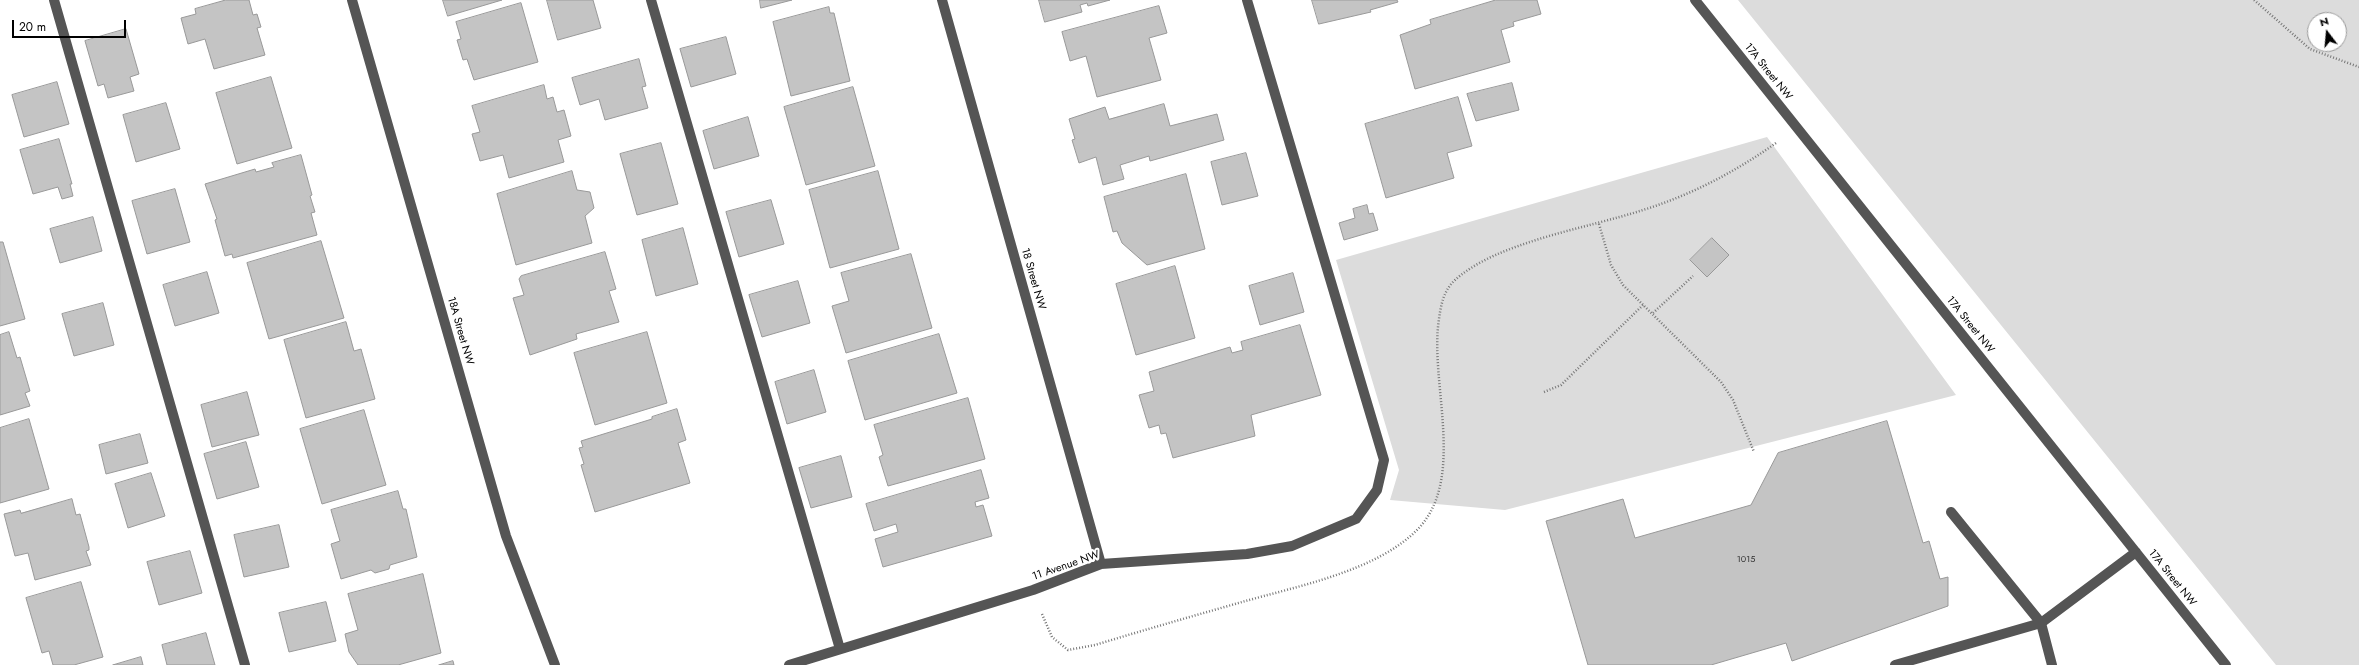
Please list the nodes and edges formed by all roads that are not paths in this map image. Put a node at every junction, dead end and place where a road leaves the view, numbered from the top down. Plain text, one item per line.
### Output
1 (54, 0) edge
2 (352, 0) edge
3 (651, 0) edge
4 (942, 0) edge
5 (1247, 0) edge
6 (1695, 0) edge
7 (1951, 512) dead end
8 (2136, 552) junction
9 (1101, 564) junction
10 (2041, 623) junction
11 (840, 649) junction
12 (245, 665) edge
13 (555, 665) edge
14 (788, 665) edge
15 (1895, 665) edge
16 (2052, 665) edge
17 (2226, 665) edge

1 - 12 street
2 - 13 street, 18A Street NW
3 - 11 street
4 - 9 street, 18 Street NW
5 - 9 street, 11 Avenue NW
6 - 8 street, 17A Street NW
7 - 10 street
8 - 10 street
8 - 17 street, 17A Street NW
9 - 11 street, 11 Avenue NW
10 - 15 street
10 - 16 street
11 - 14 street, 11 Avenue NW

